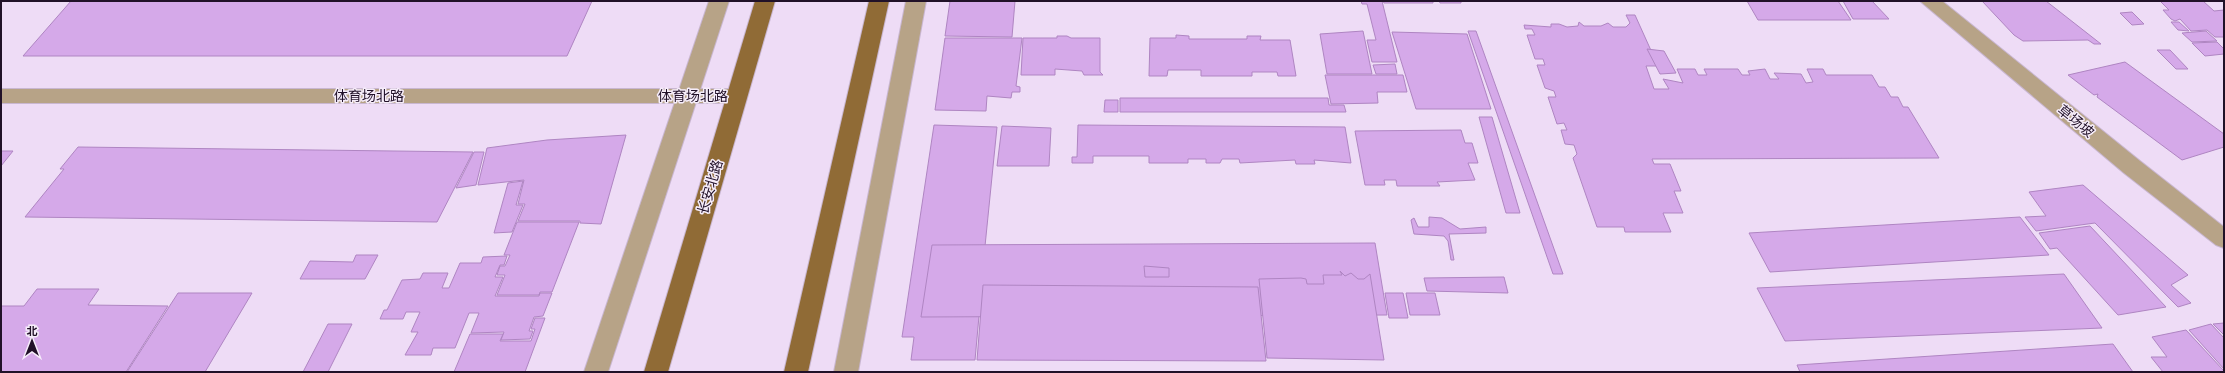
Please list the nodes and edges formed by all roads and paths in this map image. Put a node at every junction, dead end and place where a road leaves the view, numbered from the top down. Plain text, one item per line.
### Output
1 (719, 1) edge
2 (765, 1) edge
3 (879, 1) edge
4 (916, 1) edge
5 (1930, 1) edge
6 (1, 96) edge
7 (687, 96) junction
8 (737, 96) junction
9 (2224, 239) edge
10 (596, 372) edge
11 (656, 372) edge
12 (796, 372) edge
13 (846, 372) edge

1 - 7 street
2 - 8 main road, 长安北路
3 - 12 main road
4 - 13 street
5 - 9 street, 草场坡
6 - 7 street, 体育场北路
7 - 8 street, 体育场北路
7 - 10 street
8 - 11 main road, 长安北路

